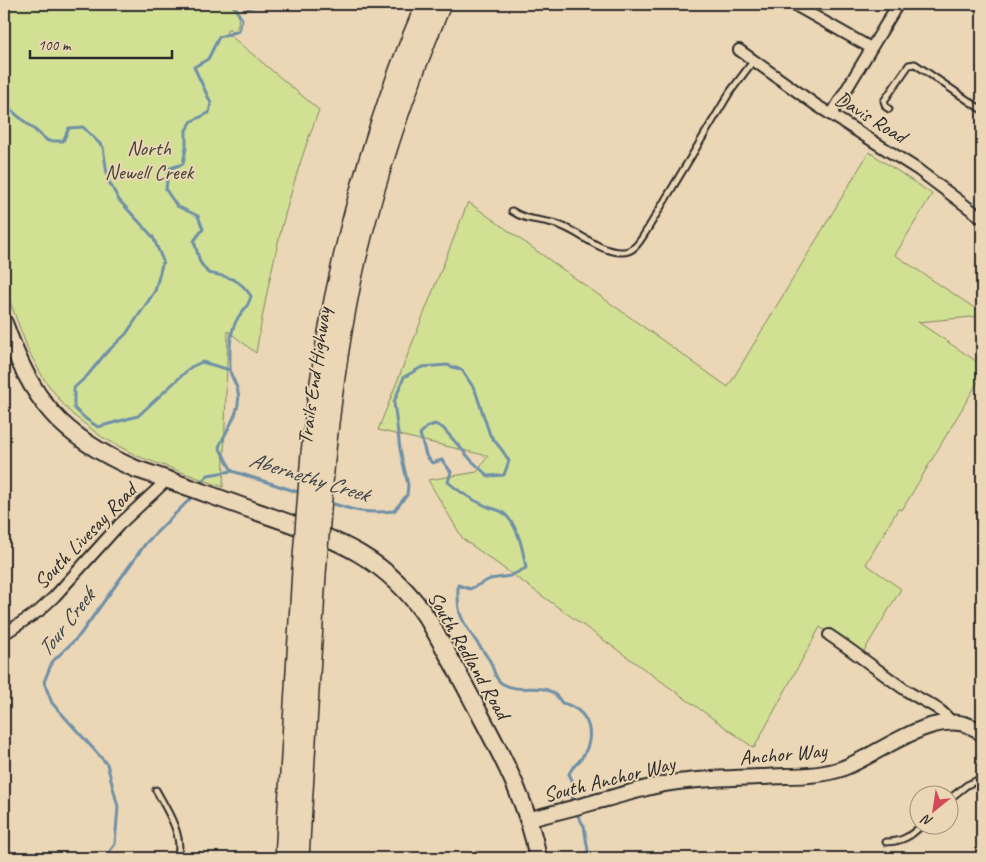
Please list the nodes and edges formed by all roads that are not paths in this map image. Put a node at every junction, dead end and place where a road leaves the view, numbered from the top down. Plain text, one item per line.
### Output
1 (426, 4) edge
2 (441, 4) edge
3 (793, 4) edge
4 (898, 4) edge
5 (871, 48) junction
6 (739, 50) dead end
7 (754, 60) junction
8 (889, 109) dead end
9 (982, 110) edge
10 (831, 115) junction
11 (512, 211) dead end
12 (982, 218) edge
13 (4, 323) edge
14 (318, 456) junction
15 (167, 480) junction
16 (309, 572) junction
17 (4, 634) edge
18 (829, 635) dead end
19 (951, 722) junction
20 (982, 734) edge
21 (982, 778) edge
22 (699, 779) joint
23 (156, 790) dead end
24 (958, 792) edge
25 (529, 819) junction
26 (913, 834) edge
27 (886, 842) dead end
28 (178, 858) edge
29 (285, 858) edge
30 (299, 858) edge
31 (538, 858) edge

1 - 14 highway, Trails End Highway
2 - 14 highway, Trails End Highway
3 - 5 street
4 - 5 street
5 - 10 street
6 - 7 street, Davis Road
7 - 10 street, Davis Road
7 - 11 lane
8 - 9 lane
10 - 12 street, Davis Road
13 - 15 main road, South Redland Road
14 - 16 highway, Trails End Highway, bridge
15 - 17 street, South Livesay Road
15 - 25 main road, South Redland Road
16 - 29 highway, Trails End Highway
16 - 30 highway, Trails End Highway
18 - 19 street
19 - 20 street
19 - 22 street, Anchor Way
21 - 24 lane
22 - 25 street, South Anchor Way
23 - 28 lane
25 - 31 main road, South Redland Road
26 - 27 lane

